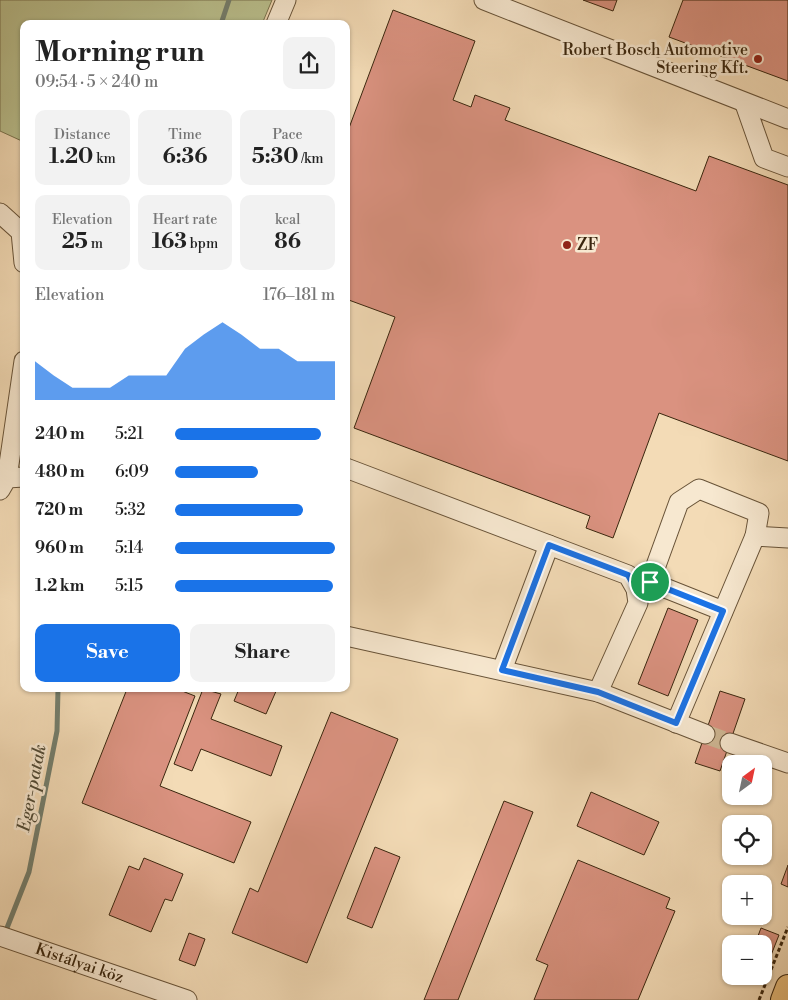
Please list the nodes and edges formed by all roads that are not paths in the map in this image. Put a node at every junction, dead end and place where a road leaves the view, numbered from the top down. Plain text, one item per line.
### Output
1 (286, 0) edge
2 (484, 0) edge
3 (278, 20) edge
4 (745, 104) junction
5 (788, 120) edge
6 (788, 167) edge
7 (0, 213) edge
8 (20, 231) edge
9 (20, 395) edge
10 (350, 470) edge
11 (10, 482) edge
12 (755, 536) junction
13 (788, 538) edge
14 (549, 545) junction
15 (643, 585) junction
16 (723, 611) junction
17 (350, 637) edge
18 (502, 670) junction
19 (598, 692) junction
20 (676, 723) junction
21 (705, 734) tunnel mouth
22 (730, 743) tunnel mouth
23 (788, 763) edge
24 (0, 936) edge
25 (788, 987) edge
26 (187, 1000) edge
27 (783, 1000) edge

1 - 3 street
2 - 4 street
4 - 5 street
4 - 6 street
7 - 8 street
9 - 11 street
10 - 14 street
12 - 13 street
12 - 15 street
12 - 16 street
14 - 15 street
14 - 18 street
15 - 16 street
15 - 19 street
16 - 20 street
17 - 18 street
18 - 19 street
19 - 20 street
20 - 21 street
22 - 23 street
24 - 26 street, Kistályai köz
25 - 27 main road

